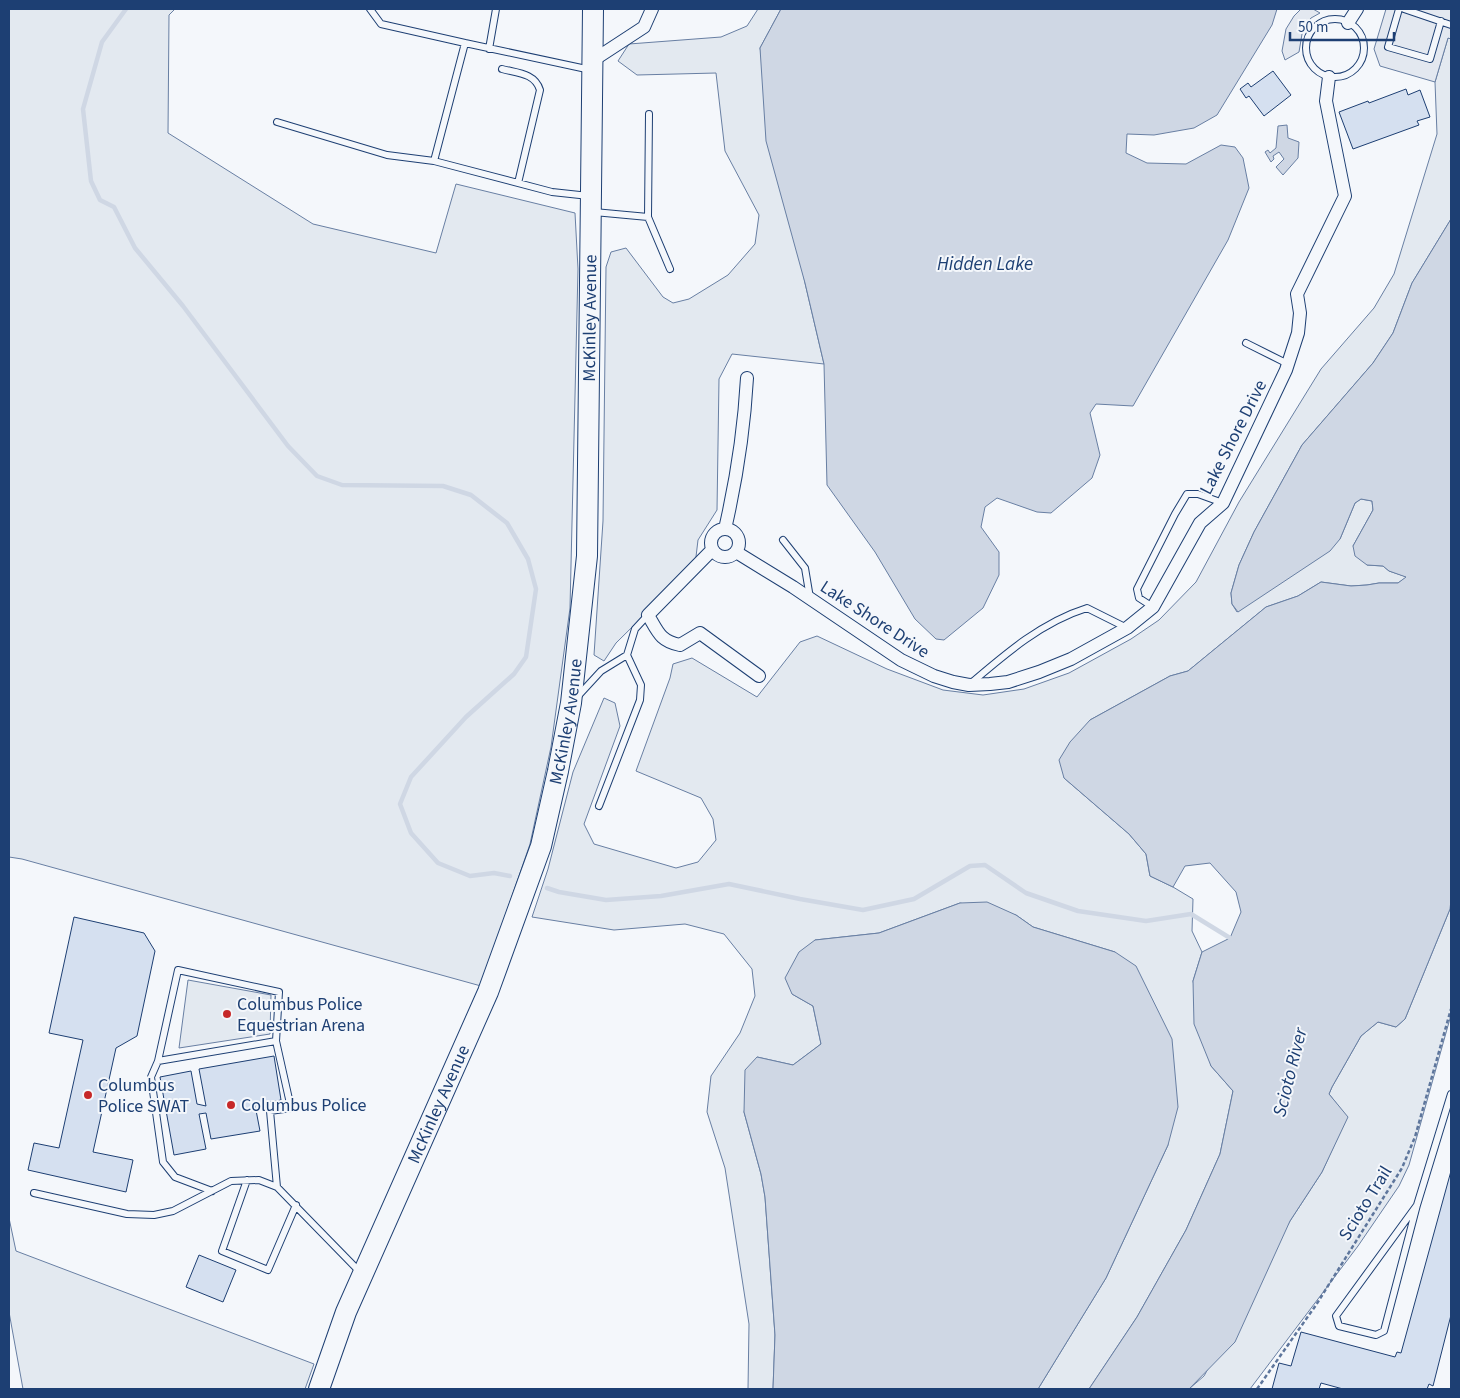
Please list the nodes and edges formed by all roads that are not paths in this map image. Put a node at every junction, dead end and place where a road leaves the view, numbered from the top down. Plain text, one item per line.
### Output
1 (370, 9) edge
2 (496, 9) edge
3 (593, 9) edge
4 (652, 9) edge
5 (1357, 9) edge
6 (1399, 9) edge
7 (1404, 9) edge
8 (1441, 21) junction
9 (1348, 23) junction
10 (1451, 25) edge
11 (465, 44) junction
12 (489, 49) junction
13 (592, 66) junction
14 (502, 69) dead end
15 (1329, 76) junction
16 (649, 114) dead end
17 (277, 122) dead end
18 (434, 161) junction
19 (518, 183) junction
20 (590, 204) junction
21 (648, 217) junction
22 (670, 269) dead end
23 (1246, 343) dead end
24 (1288, 364) junction
25 (747, 378) dead end
26 (1223, 503) junction
27 (725, 529) junction
28 (783, 540) dead end
29 (712, 550) junction
30 (736, 552) junction
31 (810, 599) junction
32 (1153, 607) junction
33 (648, 615) junction
34 (1127, 628) junction
35 (627, 655) junction
36 (759, 676) dead end
37 (969, 685) junction
38 (571, 702) junction
39 (599, 806) dead end
40 (276, 1041) junction
41 (158, 1061) junction
42 (1451, 1094) edge
43 (247, 1180) junction
44 (277, 1187) junction
45 (212, 1191) junction
46 (34, 1193) dead end
47 (296, 1205) junction
48 (1417, 1205) junction
49 (362, 1275) junction
50 (319, 1389) edge

1 - 11 lane
2 - 12 lane
3 - 13 main road, McKinley Avenue
4 - 13 street
5 - 9 street
6 - 8 lane
7 - 8 lane
8 - 10 lane
9 - 15 lane
9 - 15 lane
11 - 12 lane
11 - 18 lane
12 - 13 lane
13 - 20 main road, McKinley Avenue
14 - 19 lane
15 - 24 street, Lake Shore Drive
16 - 21 lane
17 - 18 lane
18 - 19 lane
19 - 20 lane
20 - 21 lane
20 - 38 main road, McKinley Avenue
21 - 22 lane
23 - 24 lane
24 - 26 street, Lake Shore Drive
25 - 27 street
26 - 32 street, Lake Shore Drive
26 - 32 lane
27 - 29 street
27 - 30 street
28 - 31 lane
29 - 30 street
29 - 33 street
30 - 31 street, Lake Shore Drive
31 - 37 street, Lake Shore Drive
32 - 34 street, Lake Shore Drive
33 - 35 lane
33 - 36 street
34 - 37 street, Lake Shore Drive
34 - 37 lane
35 - 38 lane
35 - 39 lane
38 - 49 main road, McKinley Avenue
40 - 41 lane
40 - 41 lane
40 - 44 lane
41 - 45 lane
42 - 48 lane
43 - 44 lane
43 - 45 lane
43 - 47 lane
44 - 47 lane
45 - 46 lane
47 - 49 lane
48 - 48 lane
49 - 50 main road, McKinley Avenue

